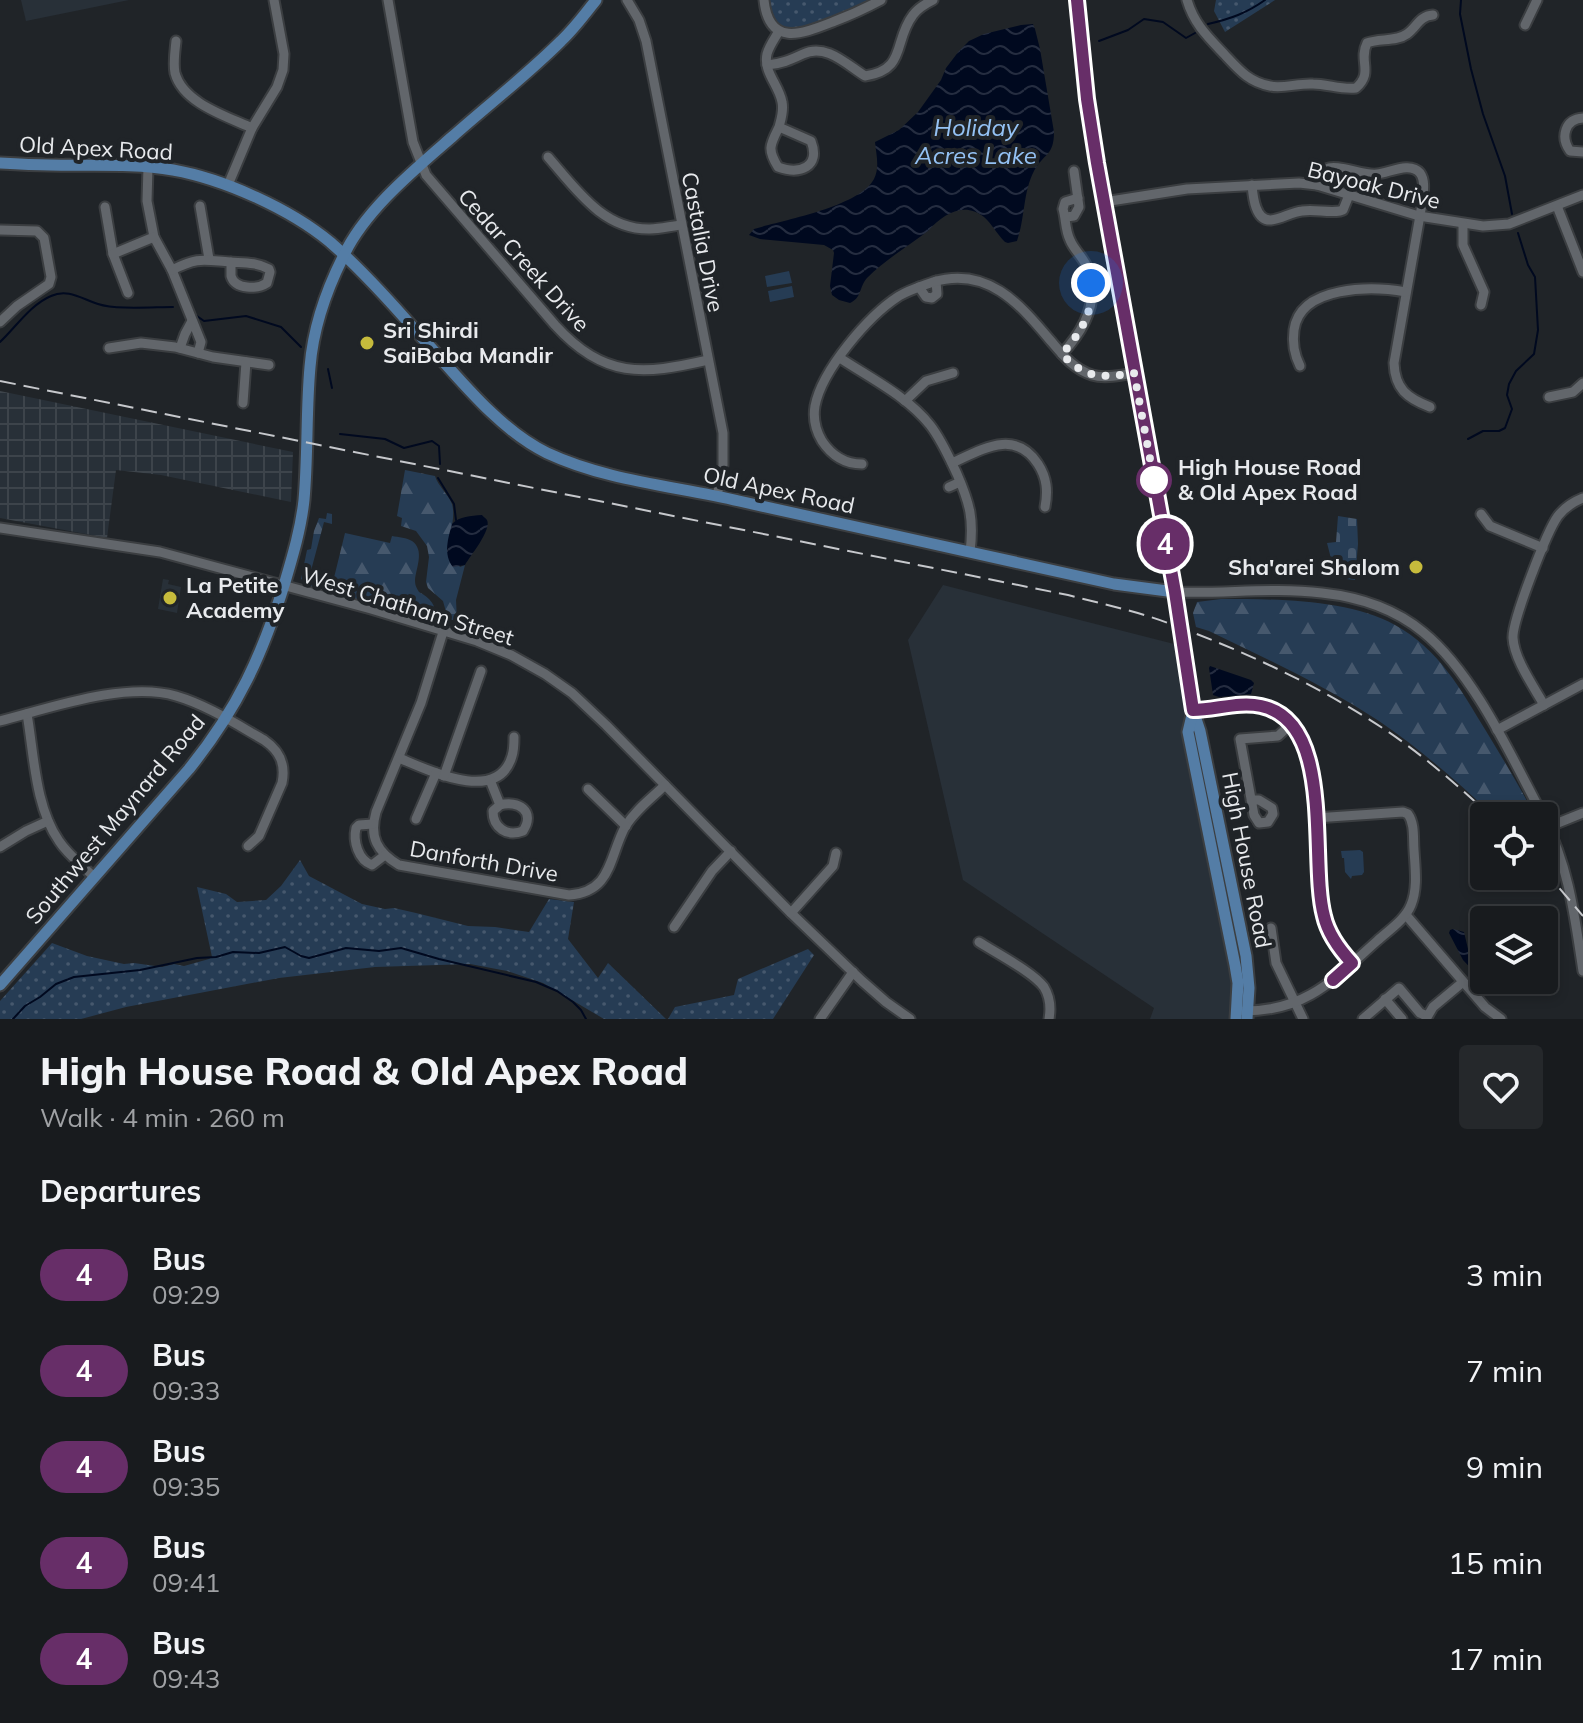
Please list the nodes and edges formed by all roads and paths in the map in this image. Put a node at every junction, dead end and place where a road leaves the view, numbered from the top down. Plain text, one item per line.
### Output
1 (274, 0) edge
2 (388, 0) edge
3 (596, 0) edge
4 (627, 0) edge
5 (764, 0) edge
6 (881, 0) edge
7 (933, 0) edge
8 (1187, 0) edge
9 (1537, 0) edge
10 (1080, 1) edge
11 (1433, 15) dead end
12 (1525, 25) dead end
13 (779, 31) junction
14 (176, 41) dead end
15 (767, 65) junction
16 (1583, 118) edge
17 (779, 127) junction
18 (252, 128) junction
19 (1583, 152) edge
20 (548, 157) dead end
21 (0, 163) edge
22 (422, 163) junction
23 (148, 167) junction
24 (1074, 171) dead end
25 (228, 185) junction
26 (1252, 185) junction
27 (1317, 185) junction
28 (1349, 195) junction
29 (1583, 195) edge
30 (1104, 202) junction
31 (200, 206) dead end
32 (1557, 206) junction
33 (105, 207) dead end
34 (1419, 216) junction
35 (681, 225) junction
36 (1463, 225) junction
37 (0, 230) edge
38 (154, 237) junction
39 (113, 254) junction
40 (344, 255) junction
41 (1580, 258) edge
42 (209, 259) junction
43 (231, 262) dead end
44 (172, 270) junction
45 (1583, 272) edge
46 (1406, 292) junction
47 (128, 293) dead end
48 (1481, 305) dead end
49 (192, 321) junction
50 (0, 322) edge
51 (109, 348) dead end
52 (180, 348) junction
53 (198, 353) junction
54 (1062, 354) junction
55 (840, 358) junction
56 (708, 360) junction
57 (246, 362) junction
58 (269, 365) dead end
59 (1300, 366) dead end
60 (953, 373) dead end
61 (1134, 373) junction
62 (1583, 383) edge
63 (1549, 397) dead end
64 (905, 401) junction
65 (243, 403) dead end
66 (1430, 407) dead end
67 (1026, 436) dead end
68 (1023, 448) junction
69 (952, 463) junction
70 (862, 464) dead end
71 (960, 482) junction
72 (949, 487) dead end
73 (717, 496) junction
74 (1583, 498) edge
75 (1045, 507) dead end
76 (1481, 514) dead end
77 (0, 528) edge
78 (1543, 548) junction
79 (970, 552) junction
80 (283, 587) junction
81 (1175, 592) junction
82 (443, 632) junction
83 (481, 671) dead end
84 (1583, 684) edge
85 (1544, 705) junction
86 (1193, 710) junction
87 (27, 714) junction
88 (226, 719) junction
89 (0, 721) edge
90 (1291, 724) junction
91 (1497, 730) junction
92 (514, 737) dead end
93 (399, 758) junction
94 (440, 774) junction
95 (490, 780) junction
96 (665, 785) junction
97 (588, 789) dead end
98 (1251, 800) dead end
99 (1535, 802) edge
100 (500, 805) dead end
101 (1583, 813) edge
102 (1315, 818) junction
103 (1558, 818) edge
104 (416, 819) dead end
105 (48, 821) junction
106 (373, 824) junction
107 (626, 826) junction
108 (248, 846) dead end
109 (0, 847) edge
110 (731, 851) junction
111 (836, 853) dead end
112 (1558, 853) edge
113 (385, 855) junction
114 (94, 877) junction
115 (791, 913) junction
116 (1406, 915) junction
117 (674, 927) dead end
118 (1271, 928) dead end
119 (979, 942) dead end
120 (1352, 963) junction
121 (1583, 971) edge
122 (853, 972) junction
123 (1463, 982) junction
124 (0, 985) edge
125 (1385, 999) junction
126 (1296, 1003) junction
127 (1242, 1015) edge
128 (1426, 1018) edge
129 (820, 1019) edge
130 (910, 1019) edge
131 (1049, 1019) edge
132 (1303, 1019) edge
133 (1363, 1019) edge
134 (1402, 1019) edge
135 (1501, 1019) edge

1 - 18 street
2 - 22 street, Cedar Creek Drive
3 - 22 main road, Southwest Maynard Road
4 - 35 street, Castalia Drive
5 - 13 street
6 - 13 street
7 - 15 street
8 - 11 street
9 - 12 street
10 - 30 main road, High House Road
13 - 15 street
14 - 18 street
15 - 17 street
16 - 19 street
17 - 17 street
18 - 25 street
20 - 35 street
21 - 23 main road, Old Apex Road
22 - 40 main road, Southwest Maynard Road
22 - 56 street, Cedar Creek Drive
23 - 25 main road, Old Apex Road
23 - 38 street
24 - 54 street
25 - 40 main road, Old Apex Road
26 - 27 street, Bayoak Drive
26 - 28 street
26 - 30 street, Bayoak Drive
27 - 28 street, Bayoak Drive
27 - 34 street
28 - 34 street, Bayoak Drive
29 - 32 street, Bayoak Drive
30 - 61 main road, High House Road
31 - 42 street
32 - 36 street, Bayoak Drive
32 - 41 street
33 - 39 street
34 - 36 street, Bayoak Drive
34 - 46 street
35 - 56 street, Castalia Drive
36 - 48 street
37 - 50 street
38 - 39 street
38 - 44 street
39 - 47 street
40 - 73 main road, Old Apex Road
40 - 80 main road, Southwest Maynard Road
41 - 45 street
42 - 43 street
42 - 44 street
44 - 49 street
46 - 59 street
46 - 66 street
49 - 52 street
49 - 53 street
51 - 52 street
52 - 53 street
53 - 57 street
54 - 55 street
54 - 61 street
55 - 64 street
55 - 70 street
56 - 73 street, Castalia Drive
57 - 58 street
57 - 65 street
60 - 64 street
61 - 81 main road, High House Road
62 - 63 street
64 - 69 street
67 - 68 street
68 - 69 street
68 - 75 street
69 - 71 street
71 - 72 street
71 - 79 street
73 - 79 main road, Old Apex Road
74 - 78 street
76 - 78 street
77 - 80 street, West Chatham Street
78 - 85 street
79 - 81 main road, Old Apex Road
80 - 82 street, West Chatham Street
80 - 88 main road, Southwest Maynard Road
81 - 86 main road, High House Road
81 - 91 street, Old Apex Road
82 - 93 street
82 - 96 street, West Chatham Street
83 - 94 street
84 - 85 street
85 - 91 street
86 - 90 street
86 - 127 main road, High House Road
87 - 88 street
87 - 89 street
87 - 105 street
88 - 108 street
88 - 114 main road, Southwest Maynard Road
90 - 98 street
90 - 102 street
91 - 99 street, Old Apex Road
92 - 95 street
93 - 94 street
93 - 106 street
94 - 95 street
94 - 104 street
95 - 100 street
96 - 107 street, Danforth Drive
96 - 110 street, West Chatham Street
97 - 107 street
101 - 103 street
102 - 116 street
102 - 120 street
105 - 109 street
105 - 114 street
106 - 113 street, Danforth Drive
106 - 113 street
107 - 113 street, Danforth Drive
110 - 115 street, West Chatham Street
110 - 117 street
111 - 115 street
112 - 121 street, Old Apex Road
114 - 124 main road, Southwest Maynard Road
115 - 122 street, West Chatham Street
116 - 120 street
116 - 123 street
118 - 126 street
119 - 131 street
120 - 126 street
122 - 129 street
122 - 130 street, West Chatham Street
123 - 128 street
123 - 135 street
125 - 128 street
125 - 133 street
125 - 134 street
126 - 127 street
126 - 132 street

